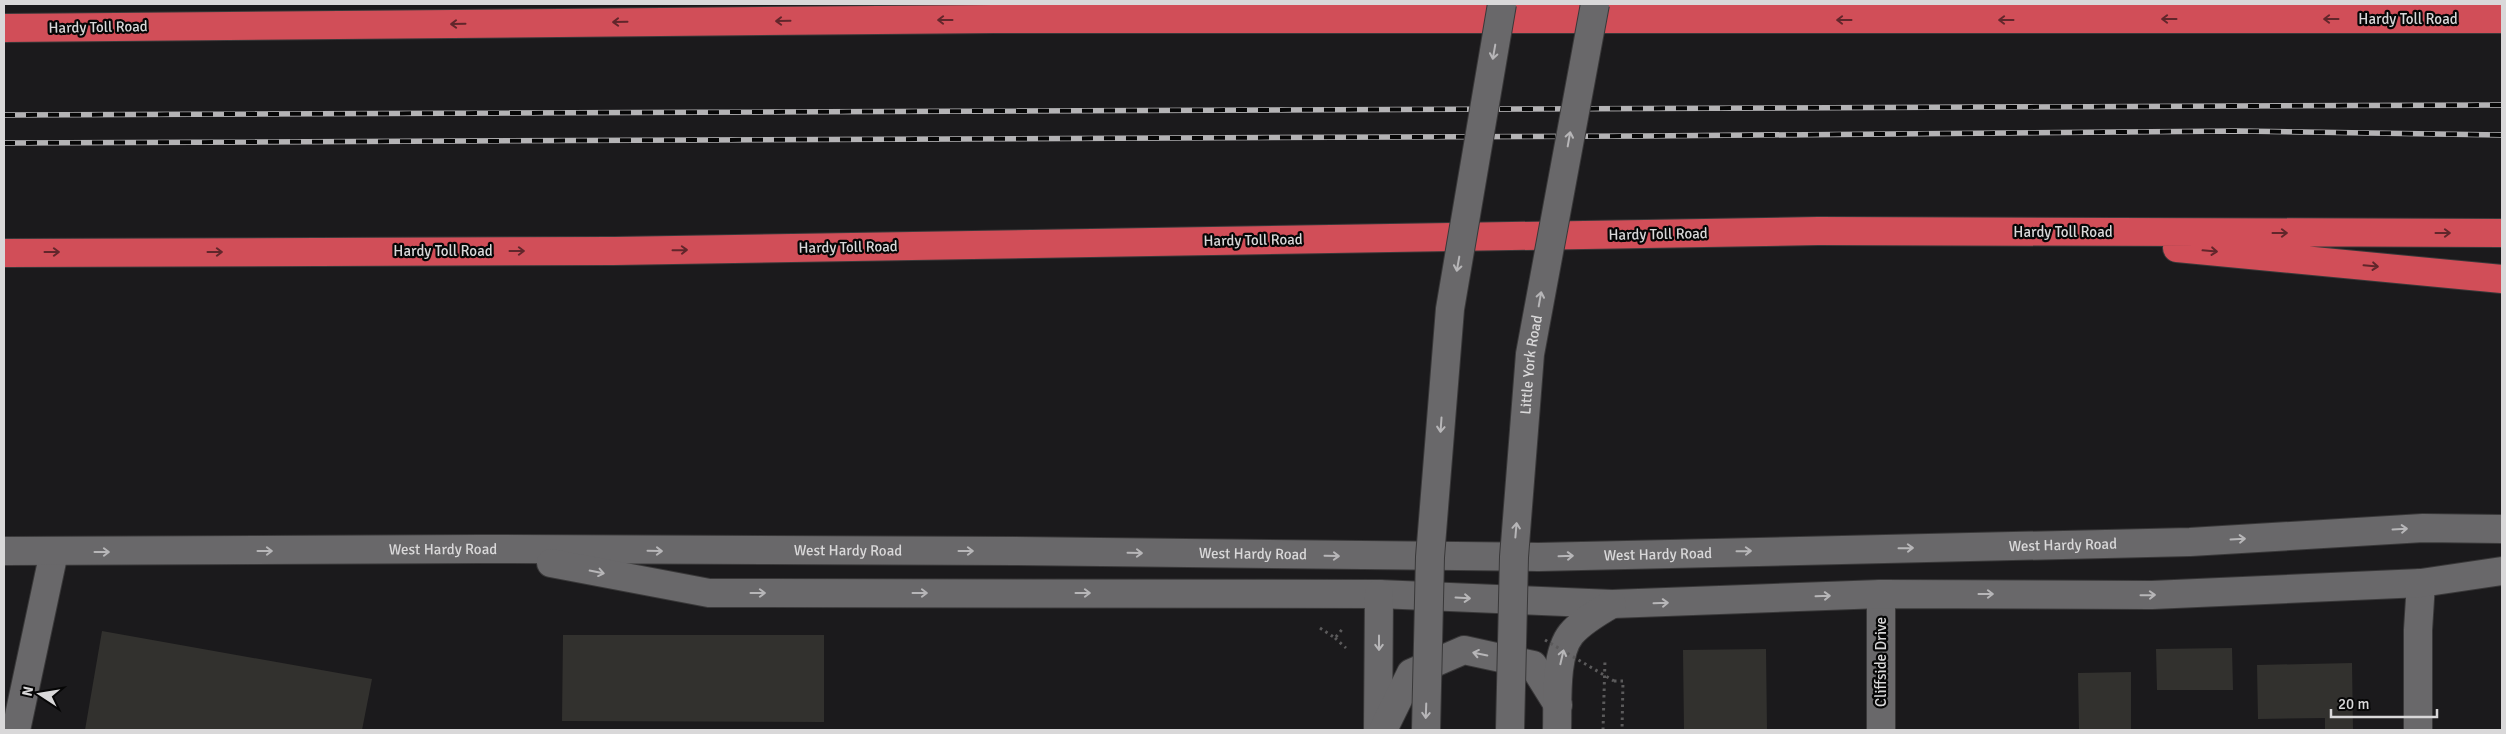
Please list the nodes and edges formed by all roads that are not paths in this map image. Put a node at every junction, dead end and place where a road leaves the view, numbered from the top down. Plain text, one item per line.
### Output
1 (1502, 4) edge
2 (1595, 4) edge
3 (2502, 19) edge
4 (4, 28) edge
5 (2004, 232) junction
6 (2502, 233) edge
7 (4, 253) edge
8 (2502, 279) edge
9 (2502, 529) edge
10 (481, 549) junction
11 (4, 551) edge
12 (54, 552) junction
13 (1430, 557) junction
14 (1514, 557) junction
15 (2502, 571) edge
16 (2421, 583) junction
17 (1379, 594) junction
18 (1881, 594) junction
19 (1612, 604) junction
20 (1558, 718) edge
21 (16, 730) edge
22 (1378, 730) edge
23 (1383, 730) edge
24 (1426, 730) edge
25 (1510, 730) edge
26 (1881, 730) edge
27 (2418, 730) edge

1 -> 13 main road, bridge
14 -> 2 main road, Little York Road, bridge
3 -> 4 highway, Hardy Toll Road
5 -> 6 highway, Hardy Toll Road
7 -> 5 highway, Hardy Toll Road
5 -> 8 highway
14 -> 9 main road, West Hardy Road
12 -> 10 main road, West Hardy Road
10 -> 13 main road, West Hardy Road
10 -> 17 main road
11 - 12 main road, West Hardy Road
12 - 21 main road
13 - 14 main road, West Hardy Road
13 -> 24 main road, bridge
14 - 25 main road, Little York Road, bridge
15 - 16 main road
18 -> 16 main road
16 - 27 main road
17 -> 19 main road
17 -> 22 main road
19 -> 18 main road
18 - 26 main road, Cliffside Drive
20 -> 19 main road
20 -> 23 main road

